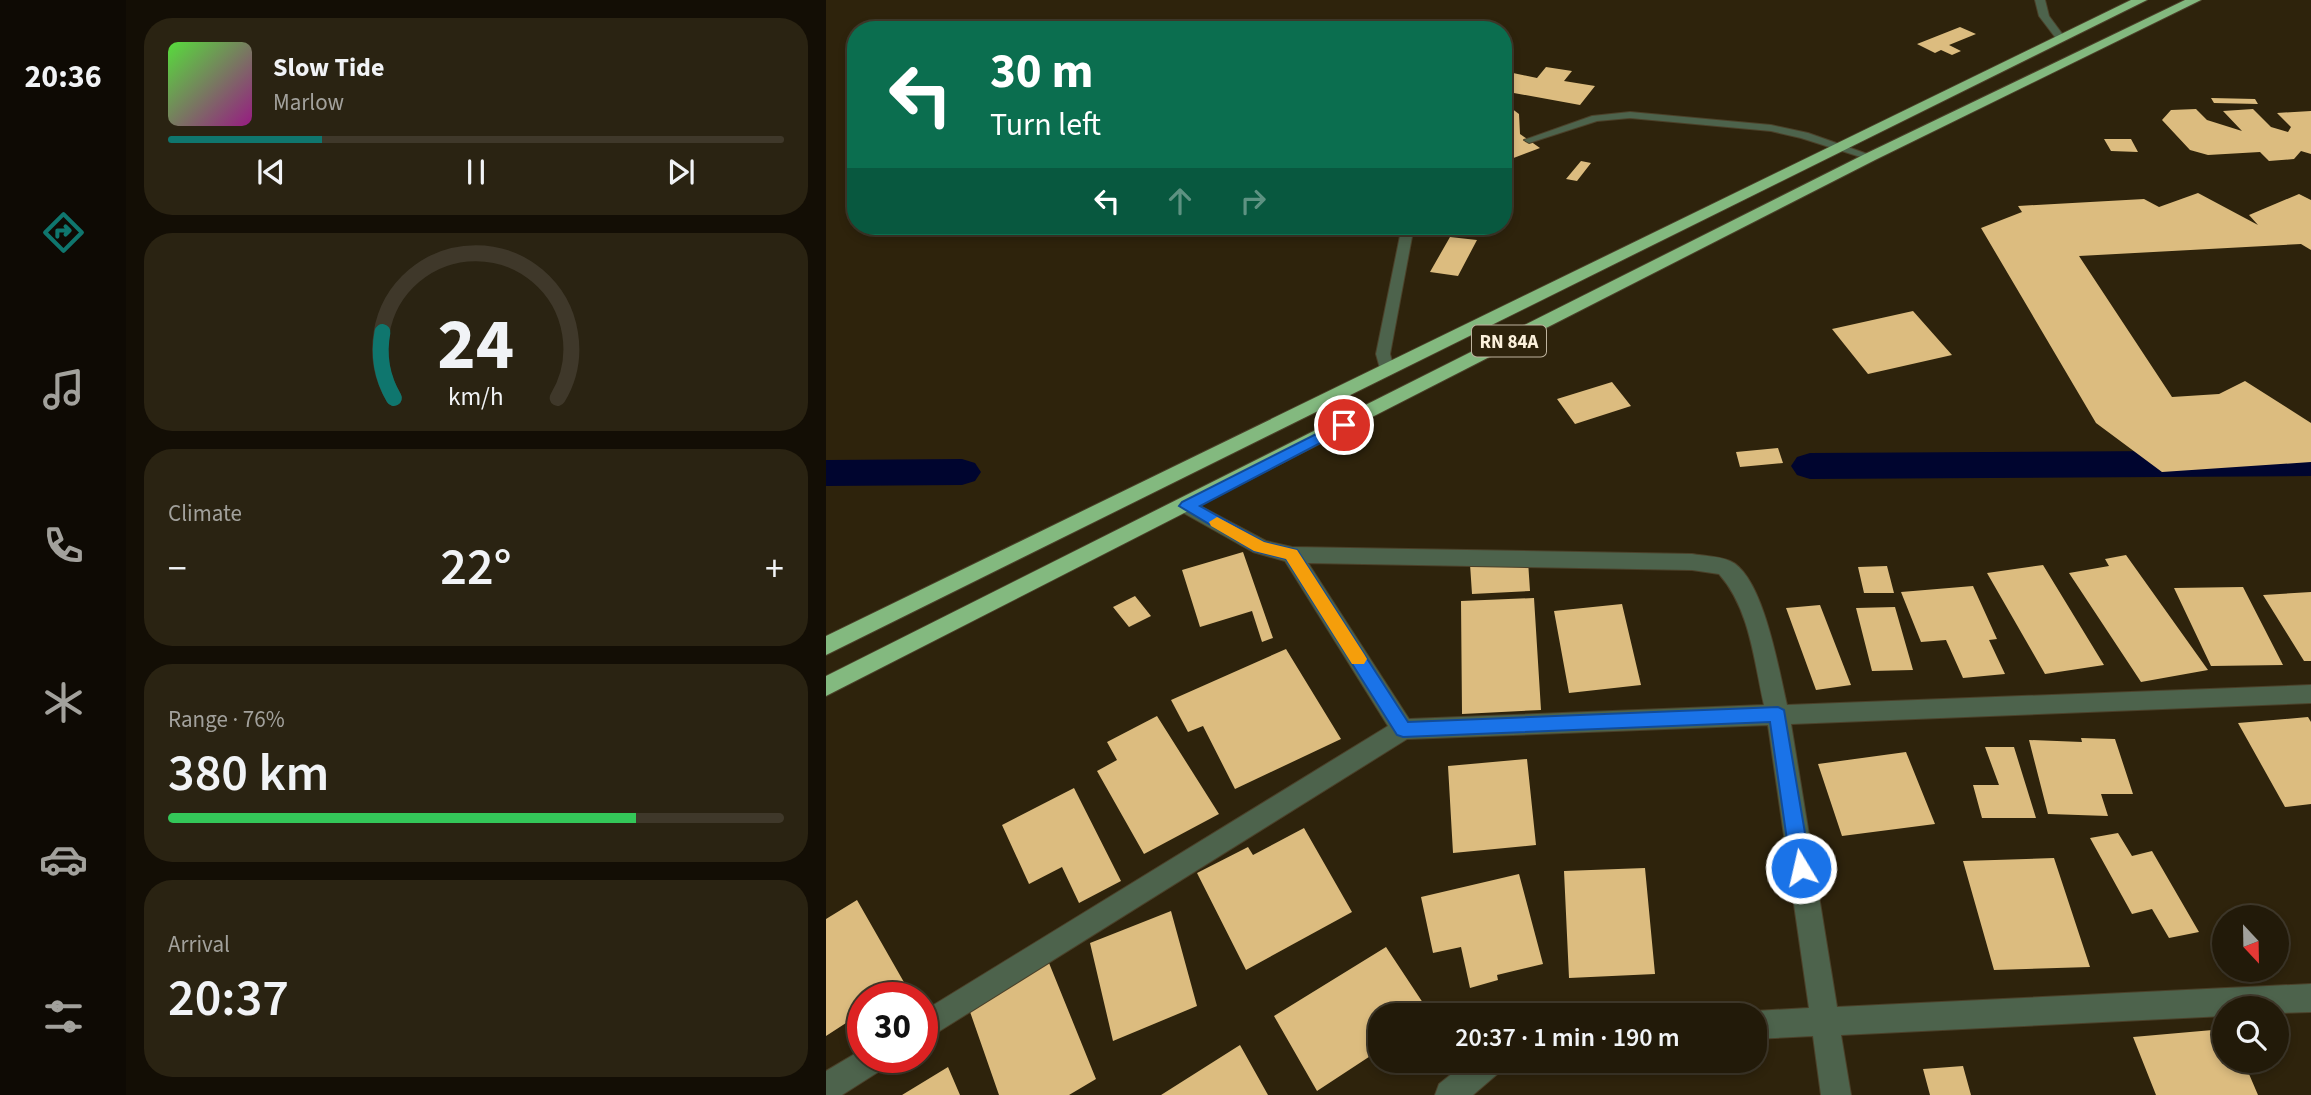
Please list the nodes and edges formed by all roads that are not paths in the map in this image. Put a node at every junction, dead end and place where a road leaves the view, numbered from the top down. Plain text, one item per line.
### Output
1 (2040, 0) edge
2 (2141, 0) edge
3 (2195, 0) edge
4 (2061, 39) junction
5 (1529, 140) dead end
6 (1842, 146) junction
7 (1870, 157) junction
8 (1406, 235) edge
9 (1388, 372) junction
10 (1187, 506) junction
11 (1292, 555) junction
12 (826, 646) edge
13 (826, 687) edge
14 (2311, 694) edge
15 (1778, 715) junction
16 (1403, 729) junction
17 (2311, 998) edge
18 (938, 1018) edge
19 (1824, 1022) junction
20 (1767, 1024) edge
21 (850, 1073) edge
22 (1476, 1073) edge
23 (826, 1088) edge
24 (1450, 1095) edge
25 (1836, 1095) edge

1 - 4 lane
2 - 4 highway, RN 84A
3 - 7 highway, RN 84A
4 - 6 highway, RN 84A
5 - 6 lane
6 - 7 lane
6 - 9 highway, RN 84A
7 - 10 highway, RN 84A
8 - 9 lane
9 - 12 highway, RN 84A
10 - 11 street
10 - 13 highway, RN 84A
11 - 15 street
11 - 16 street
14 - 15 street
15 - 16 street
15 - 19 street
16 - 18 street
17 - 19 street
19 - 20 street
19 - 25 street
21 - 23 street
22 - 24 street

